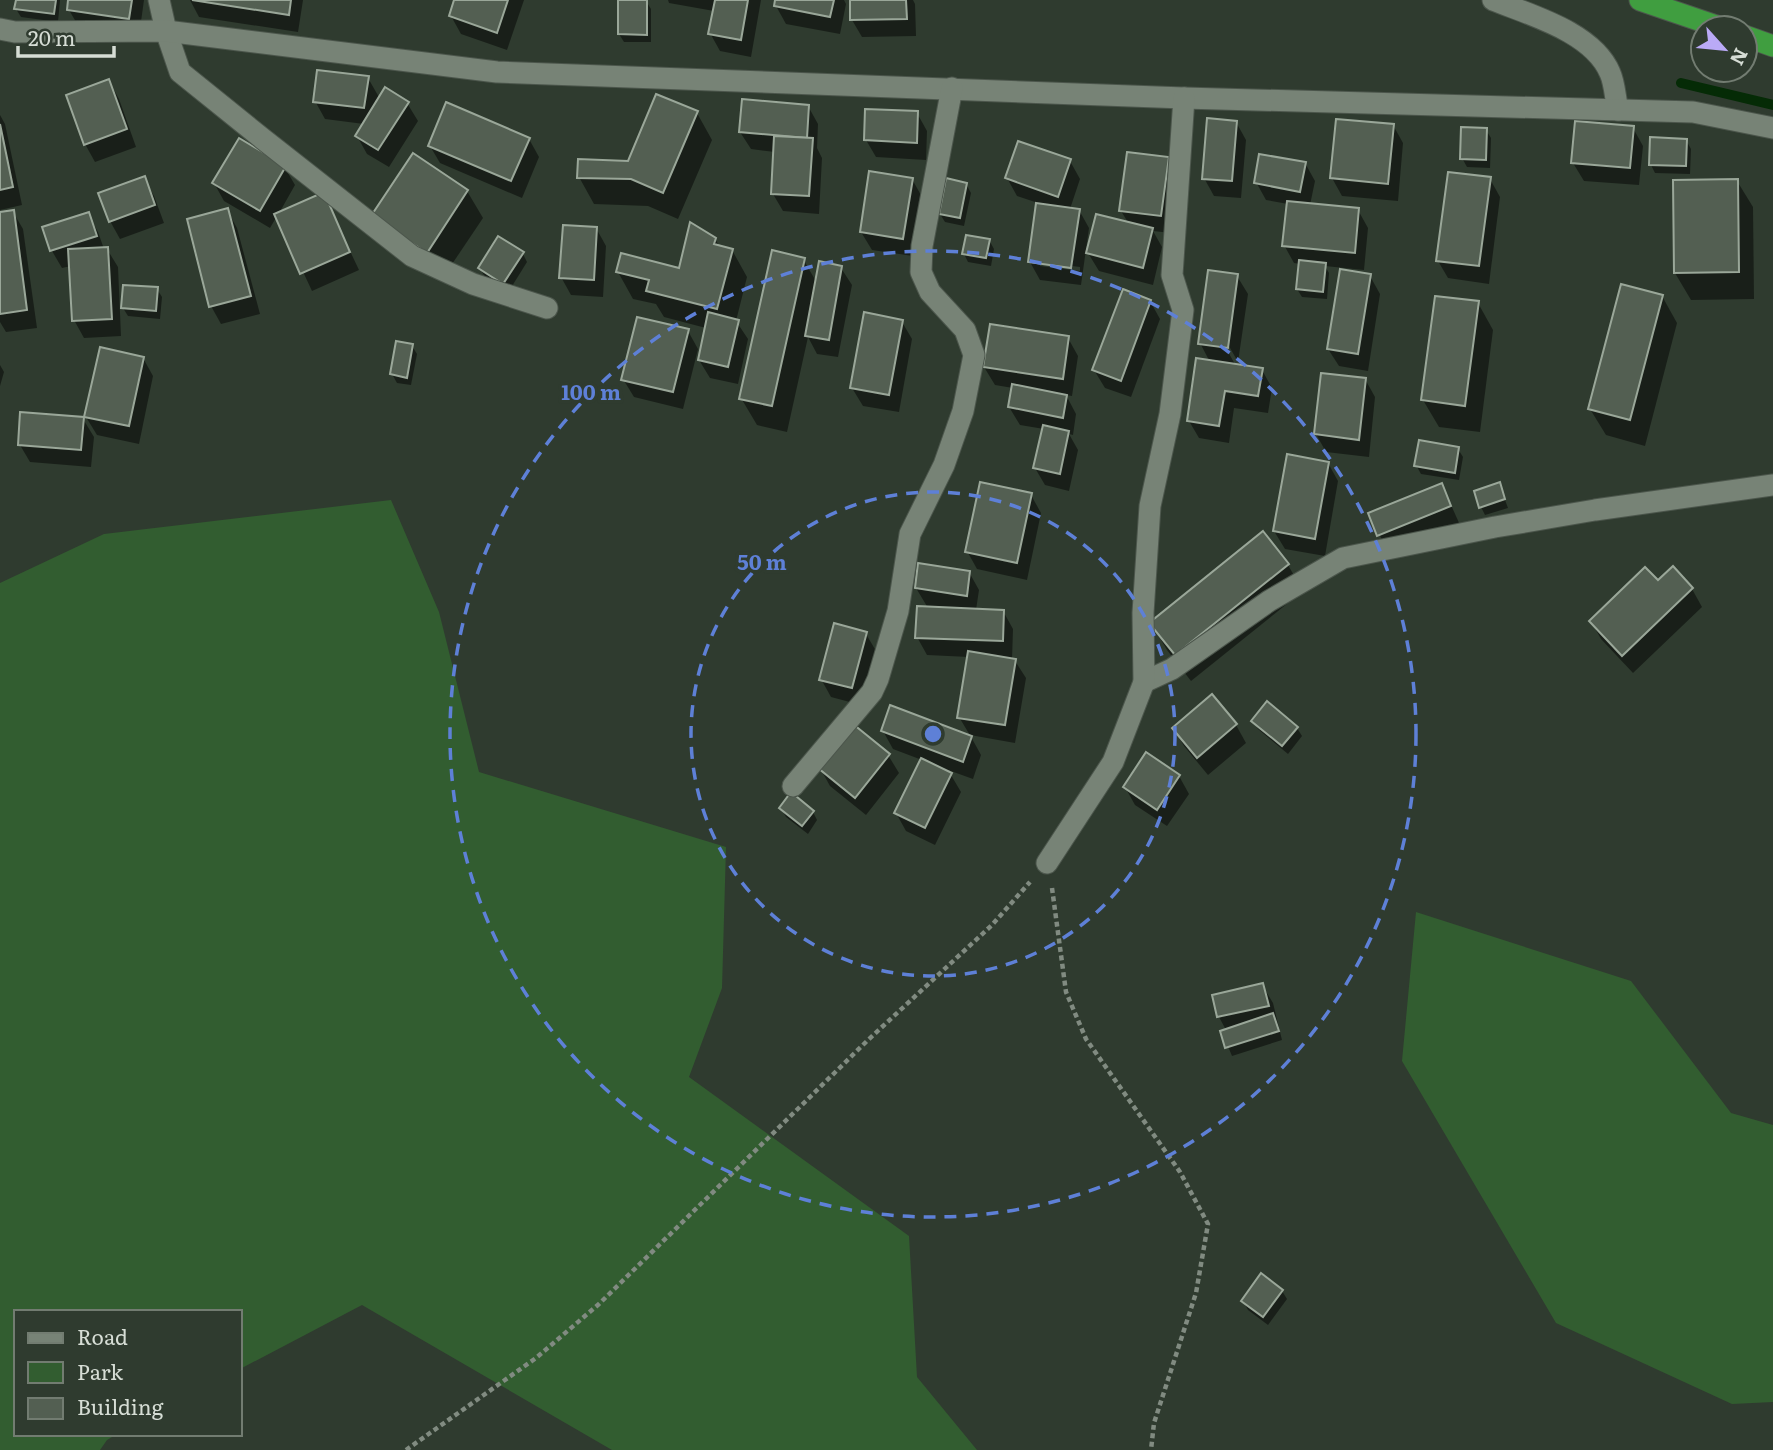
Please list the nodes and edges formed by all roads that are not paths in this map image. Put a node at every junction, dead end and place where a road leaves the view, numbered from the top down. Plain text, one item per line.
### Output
1 (159, 0) edge
2 (1493, 0) edge
3 (1640, 0) edge
4 (1689, 17) edge
5 (0, 29) edge
6 (166, 32) junction
7 (952, 88) junction
8 (1184, 98) junction
9 (1618, 110) junction
10 (1773, 128) edge
11 (547, 308) dead end
12 (1773, 485) edge
13 (1144, 682) junction
14 (793, 786) dead end
15 (1047, 863) road end

1 - 6 street
2 - 9 street
3 - 4 highway
5 - 6 street
6 - 7 street
6 - 11 street
7 - 8 street
7 - 14 street
8 - 9 street
8 - 13 street
9 - 10 street
12 - 13 street
13 - 15 street

